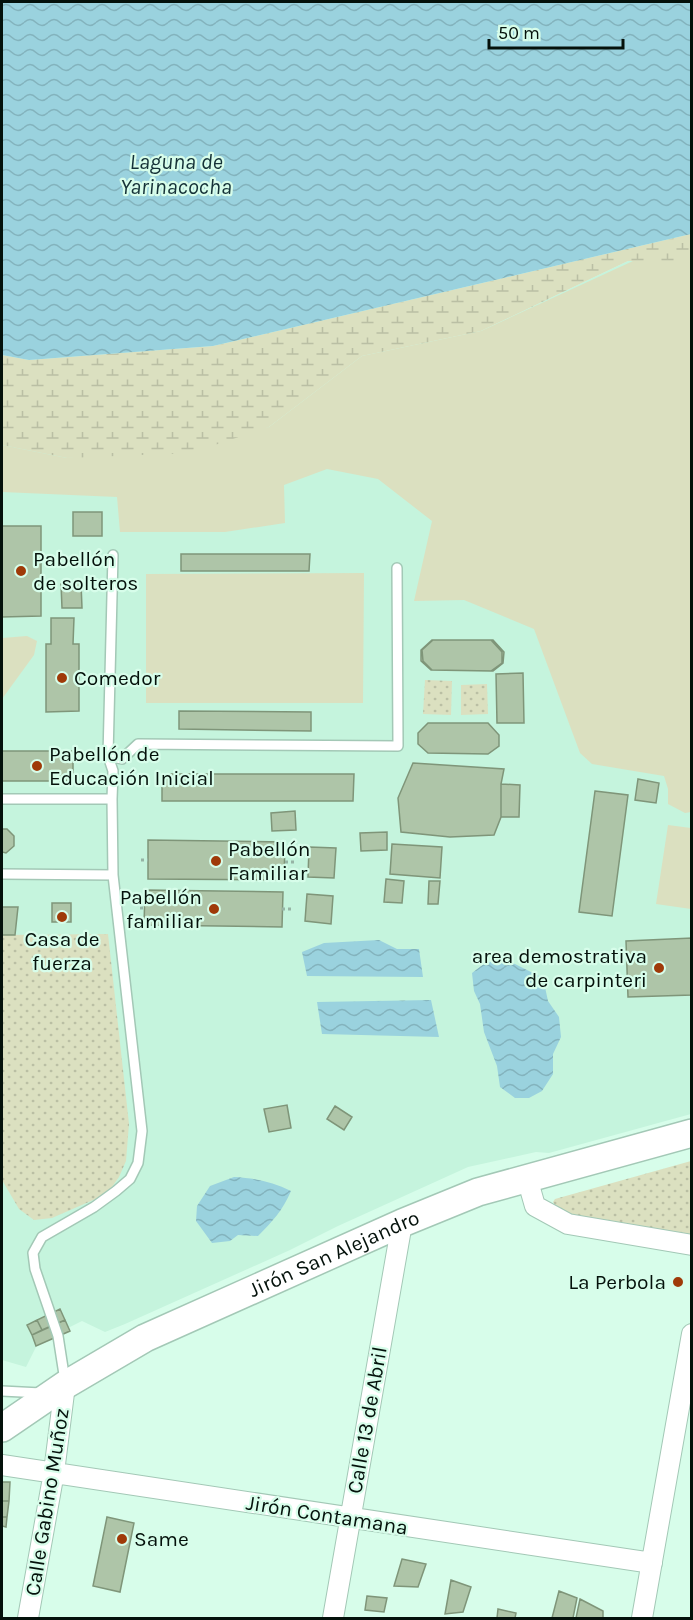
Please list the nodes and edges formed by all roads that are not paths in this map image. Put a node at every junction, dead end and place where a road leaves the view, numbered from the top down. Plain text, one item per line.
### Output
1 (113, 555) dead end
2 (397, 568) dead end
3 (108, 756) junction
4 (2, 799) edge
5 (112, 799) junction
6 (2, 874) edge
7 (113, 875) junction
8 (692, 1133) edge
9 (527, 1178) junction
10 (402, 1223) junction
11 (692, 1245) edge
12 (692, 1334) edge
13 (59, 1390) junction
14 (2, 1391) edge
15 (2, 1428) edge
16 (2, 1465) edge
17 (54, 1472) junction
18 (350, 1519) junction
19 (652, 1563) junction
20 (28, 1618) edge
21 (333, 1618) edge
22 (642, 1618) edge

1 - 3 lane
2 - 3 lane
3 - 5 lane
4 - 5 lane
5 - 7 lane
6 - 7 lane
7 - 13 lane
8 - 9 street, Jirón San Alejandro
9 - 10 street, Jirón San Alejandro
9 - 11 street
10 - 13 street, Jirón San Alejandro
10 - 18 street, Calle 13 de Abril
12 - 19 street
13 - 14 lane
13 - 15 street, Jirón San Alejandro
13 - 17 street, Calle Gabino Muñoz
16 - 17 street, Jirón Contamana
17 - 18 street, Jirón Contamana
17 - 20 street, Calle Gabino Muñoz
18 - 19 street, Jirón Contamana
18 - 21 street, Calle 13 de Abril
19 - 22 street

